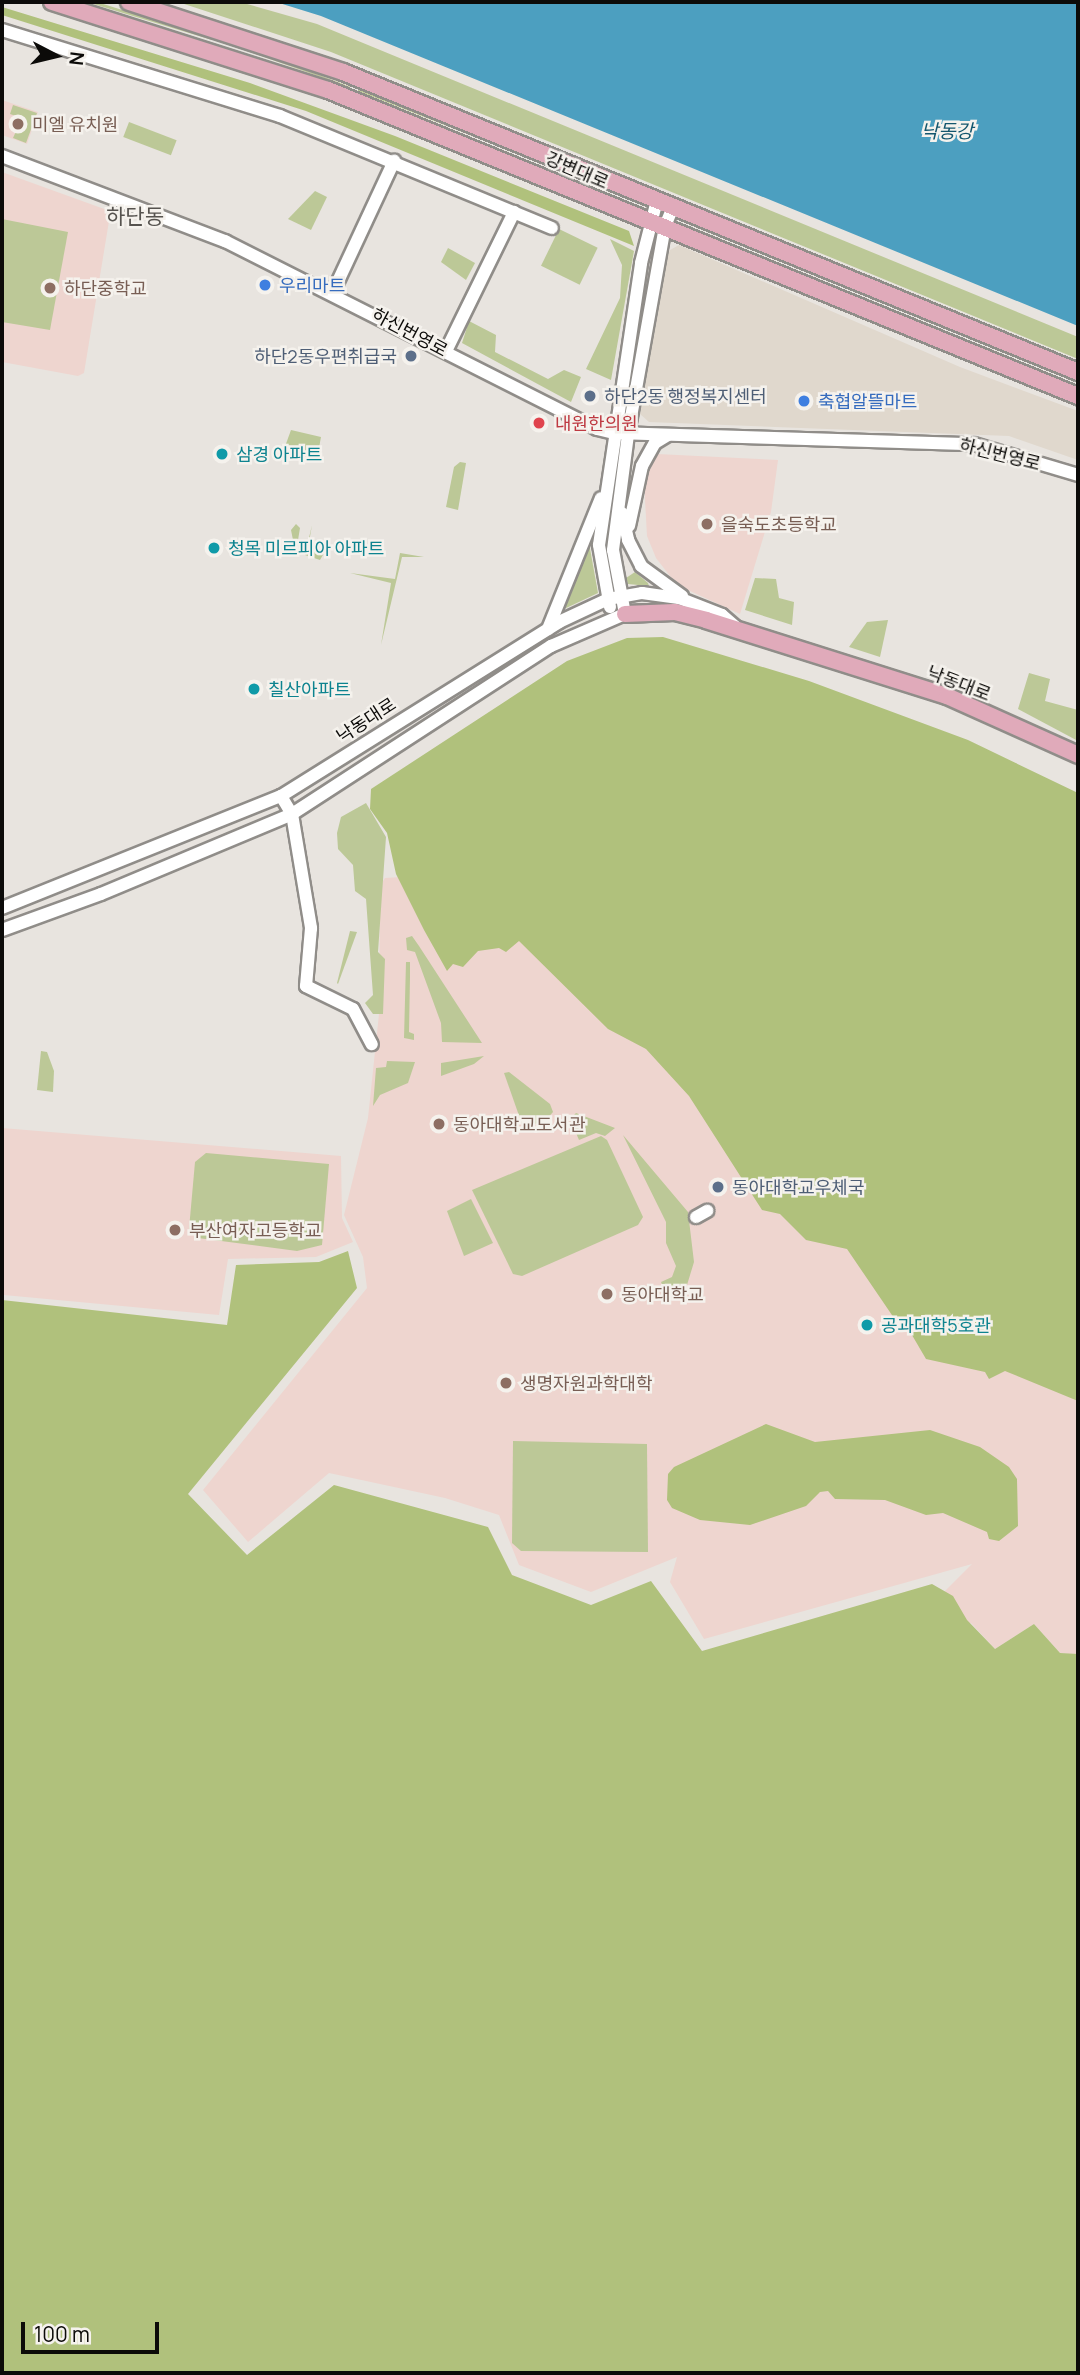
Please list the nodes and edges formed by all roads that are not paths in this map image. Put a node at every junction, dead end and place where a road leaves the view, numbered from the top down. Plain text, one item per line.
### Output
1 (52, 2) edge
2 (129, 2) edge
3 (2, 32) edge
4 (2, 156) edge
5 (394, 161) junction
6 (665, 203) junction
7 (514, 212) junction
8 (658, 223) junction
9 (552, 228) dead end
10 (333, 292) junction
11 (446, 351) junction
12 (1078, 372) edge
13 (1078, 396) edge
14 (621, 434) junction
15 (668, 435) junction
16 (1078, 475) edge
17 (608, 482) junction
18 (621, 488) junction
19 (628, 540) junction
20 (621, 596) junction
21 (608, 599) junction
22 (692, 603) junction
23 (619, 616) junction
24 (548, 629) junction
25 (741, 632) junction
26 (1078, 755) edge
27 (281, 796) junction
28 (292, 814) junction
29 (2, 908) edge
30 (2, 930) edge
31 (372, 1044) dead end

1 - 8 main road, 강변대로
2 - 6 main road, 강변대로
3 - 5 street
4 - 10 street, 하신번영로
5 - 7 street
5 - 10 street
6 - 8 street
6 - 12 main road, 강변대로
7 - 9 street
7 - 11 street
8 - 13 main road, 강변대로
8 - 14 street
10 - 11 street, 하신번영로
11 - 14 street, 하신번영로
14 - 15 street, 하신번영로
14 - 17 street
14 - 18 street
15 - 16 street, 하신번영로
15 - 19 street
17 - 21 street
17 - 24 street
18 - 19 street
18 - 20 street
19 - 22 street
20 - 21 street, 낙동대로
20 - 22 street, 낙동대로
20 - 23 street
21 - 23 street
21 - 24 street, 낙동대로
22 - 25 street, 낙동대로
23 - 25 main road, 낙동대로
23 - 28 street, 낙동대로
24 - 27 street, 낙동대로
25 - 26 main road, 낙동대로
27 - 28 street
27 - 29 street, 낙동대로
28 - 30 street, 낙동대로
28 - 31 street

